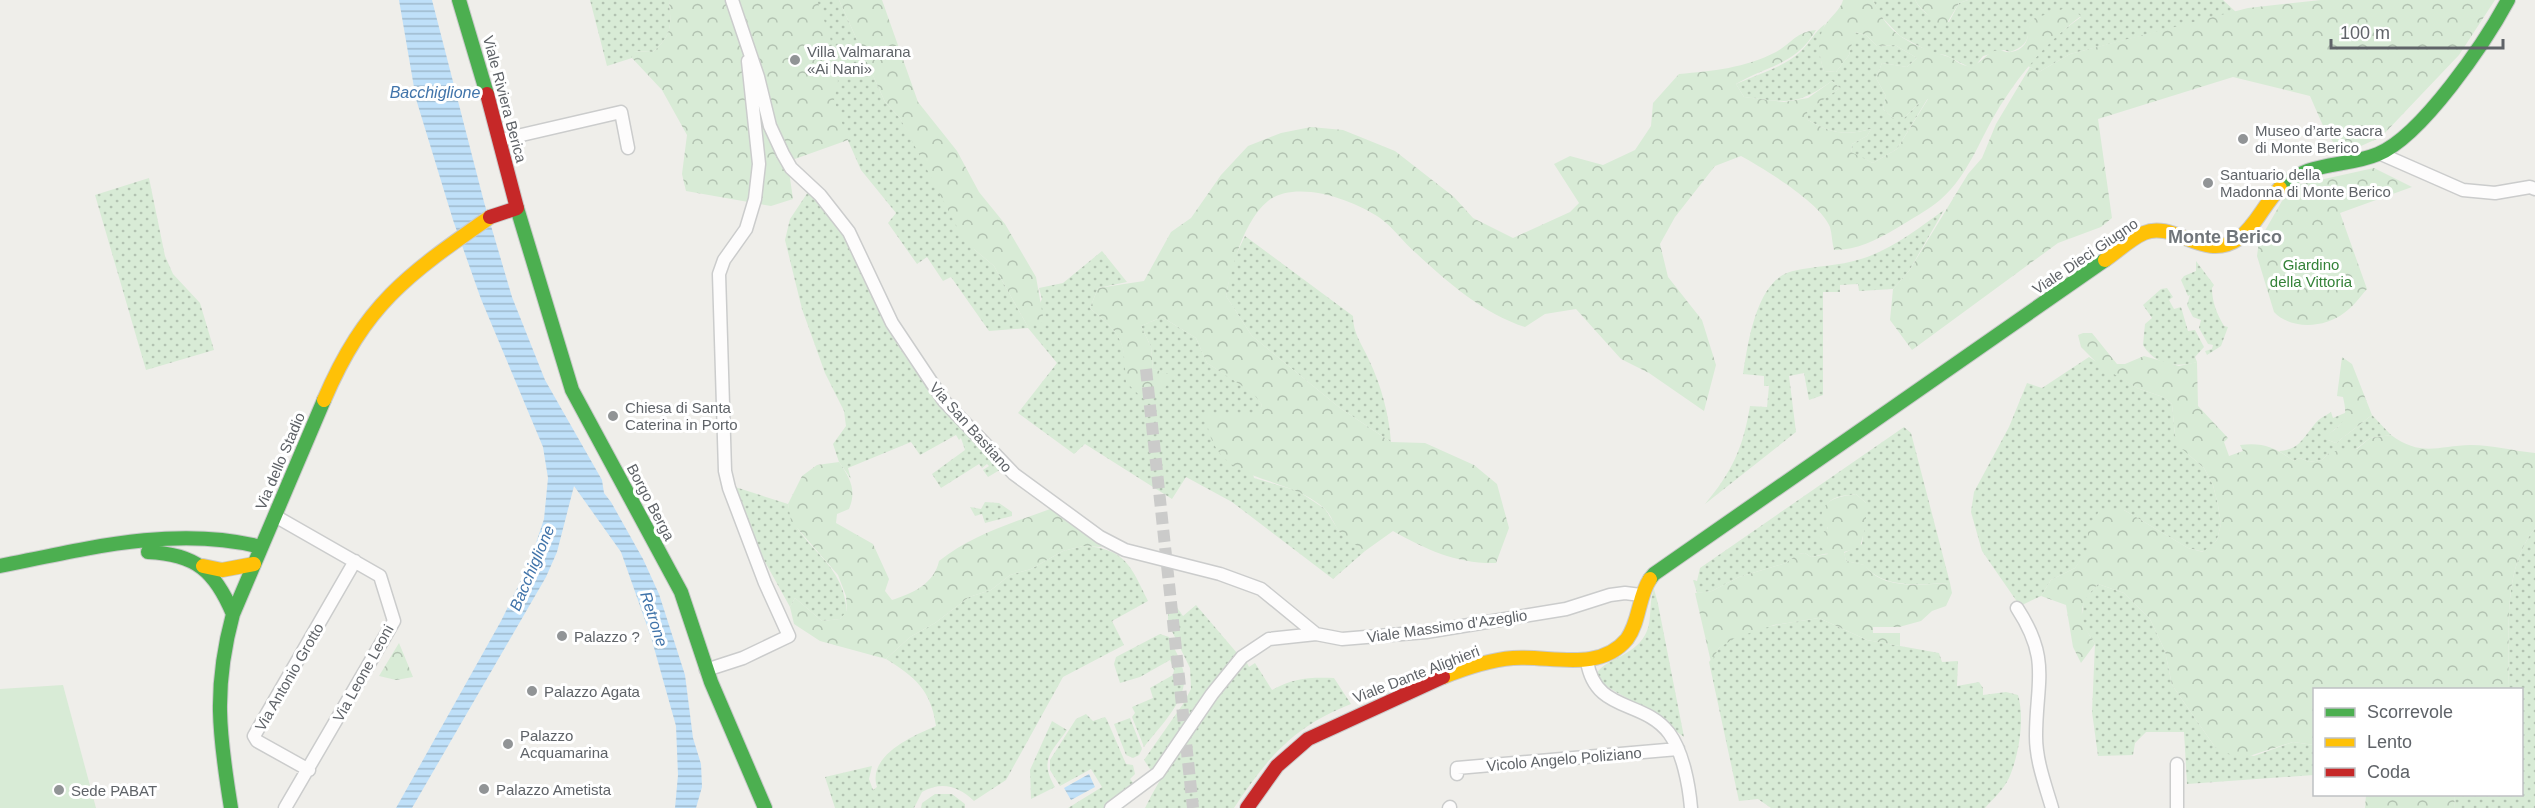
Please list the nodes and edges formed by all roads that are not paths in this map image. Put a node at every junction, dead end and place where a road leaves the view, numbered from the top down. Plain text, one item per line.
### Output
1 (459, 0) edge
2 (732, 0) edge
3 (2508, 0) edge
4 (748, 48) junction
5 (500, 140) junction
6 (628, 147) dead end
7 (2380, 153) junction
8 (2535, 189) edge
9 (517, 208) junction
10 (275, 516) junction
11 (261, 548) junction
12 (86, 551) junction
13 (355, 561) junction
14 (254, 564) junction
15 (0, 566) edge
16 (203, 566) junction
17 (1641, 595) junction
18 (2017, 608) dead end
19 (233, 614) junction
20 (1316, 634) junction
21 (1587, 661) junction
22 (706, 670) junction
23 (1678, 749) junction
24 (2177, 764) dead end
25 (309, 770) junction
26 (1457, 774) dead end
27 (231, 808) edge
28 (285, 808) edge
29 (765, 808) edge
30 (1111, 808) edge
31 (1247, 808) edge
32 (1691, 808) edge
33 (2052, 808) edge
34 (2177, 808) edge

1 - 5 main road, Viale Riviera Berica
2 - 4 street
3 - 7 main road, Viale Dieci Giugno
4 - 20 street, Via San Bastiano
4 - 22 street
5 - 6 street
5 - 9 main road, Viale Riviera Berica
7 - 8 street
7 - 17 main road, Viale Dieci Giugno
9 - 10 main road, Via dello Stadio
9 - 22 main road, Borgo Berga
10 - 11 main road, Via dello Stadio
10 - 13 street, Via Leone Leoni
11 - 12 main road
11 - 14 main road, Via dello Stadio
12 - 15 main road
12 - 16 main road
13 - 25 street, Via Leone Leoni
13 - 25 street, Via Antonio Grotto
14 - 16 main road
14 - 19 main road, Via dello Stadio
16 - 19 main road
17 - 20 street, Viale Massimo d'Azeglio
17 - 21 main road
18 - 33 street
19 - 27 main road, Via dello Stadio
20 - 30 street, Viale Massimo d'Azeglio
21 - 23 street
21 - 31 main road, Viale Dante Alighieri
22 - 29 main road, Borgo Berga
23 - 26 street, Vicolo Angelo Poliziano
23 - 32 street
24 - 34 street
25 - 28 street, Via Leone Leoni

